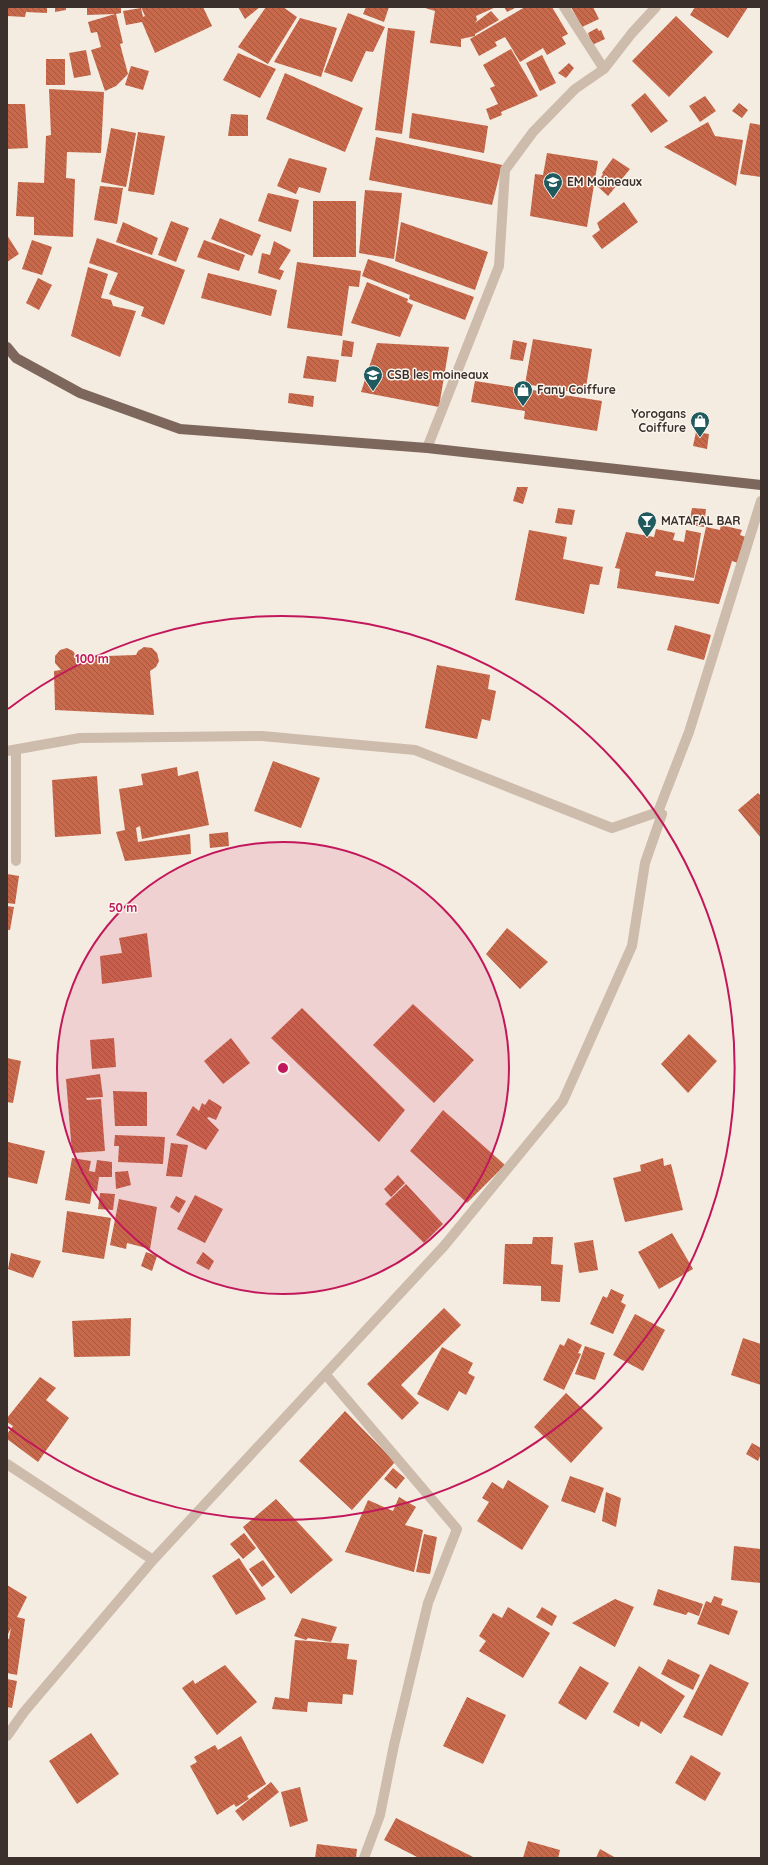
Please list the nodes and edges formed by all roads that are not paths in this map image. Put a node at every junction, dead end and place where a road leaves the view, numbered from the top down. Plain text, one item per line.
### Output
1 (564, 7) edge
2 (656, 7) edge
3 (604, 69) junction
4 (7, 347) edge
5 (427, 448) junction
6 (761, 485) edge
7 (761, 501) edge
8 (12, 750) edge
9 (658, 812) junction
10 (16, 861) dead end
11 (326, 1375) junction
12 (7, 1464) edge
13 (153, 1560) junction
14 (7, 1736) edge
15 (364, 1858) edge

1 - 3 street
2 - 3 street
3 - 5 street
4 - 5 main road
5 - 6 main road
7 - 9 street
8 - 9 street
8 - 10 street
9 - 11 street
11 - 13 street
11 - 15 street
12 - 13 street
13 - 14 street

